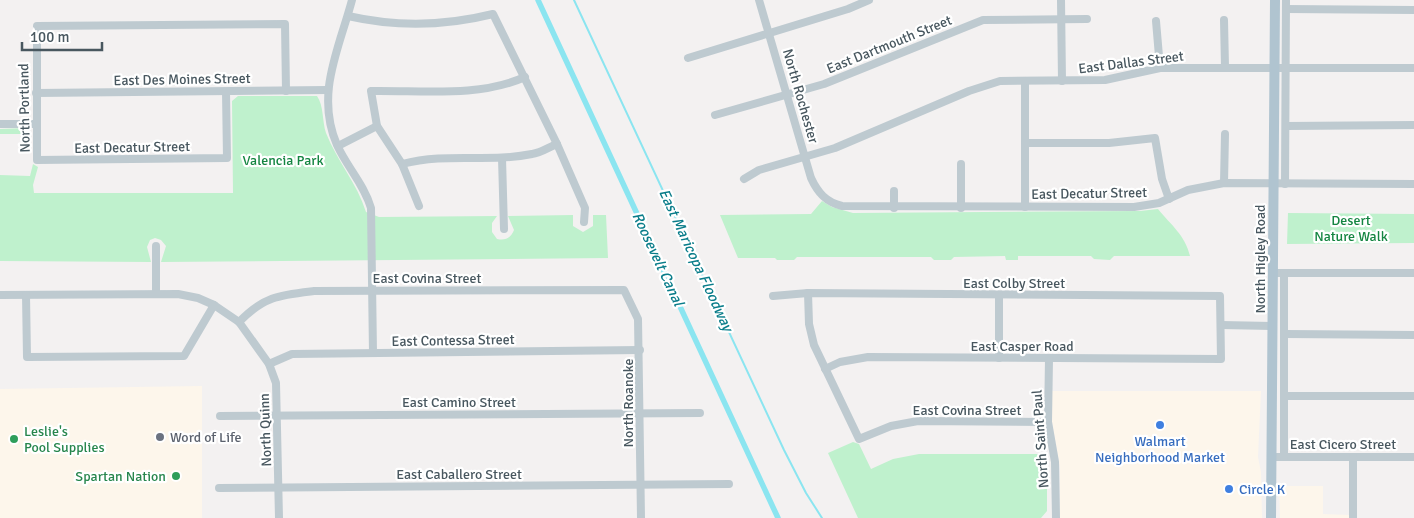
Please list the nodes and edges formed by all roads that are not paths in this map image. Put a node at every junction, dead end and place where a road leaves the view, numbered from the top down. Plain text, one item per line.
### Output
1 (352, 0) edge
2 (759, 0) edge
3 (845, 0) edge
4 (869, 0) edge
5 (1061, 0) edge
6 (1275, 0) edge
7 (1286, 0) edge
8 (848, 9) junction
9 (1286, 9) junction
10 (1414, 10) edge
11 (348, 16) junction
12 (1061, 18) junction
13 (1087, 19) dead end
14 (1224, 20) dead end
15 (1156, 21) dead end
16 (769, 34) junction
17 (688, 58) dead end
18 (1225, 67) junction
19 (1274, 67) junction
20 (1286, 67) junction
21 (1160, 68) junction
22 (1414, 68) edge
23 (525, 77) junction
24 (1025, 81) junction
25 (1062, 81) junction
26 (327, 90) junction
27 (286, 91) junction
28 (226, 92) junction
29 (36, 93) junction
30 (788, 95) junction
31 (715, 116) dead end
32 (0, 124) edge
33 (36, 124) junction
34 (1414, 125) edge
35 (377, 126) junction
36 (1286, 126) junction
37 (1225, 134) dead end
38 (1025, 143) junction
39 (557, 144) junction
40 (338, 146) junction
41 (502, 158) junction
42 (806, 158) junction
43 (38, 160) joint
44 (402, 164) junction
45 (961, 164) dead end
46 (744, 179) dead end
47 (1224, 183) junction
48 (1274, 184) junction
49 (1285, 184) junction
50 (1414, 184) edge
51 (894, 191) dead end
52 (823, 197) joint
53 (1169, 199) junction
54 (419, 206) dead end
55 (1025, 207) junction
56 (894, 208) junction
57 (961, 208) junction
58 (584, 222) dead end
59 (504, 229) dead end
60 (156, 246) dead end
61 (1273, 273) junction
62 (1284, 273) junction
63 (1414, 274) edge
64 (624, 290) joint
65 (372, 291) junction
66 (808, 293) junction
67 (26, 294) junction
68 (156, 294) junction
69 (0, 295) edge
70 (999, 295) junction
71 (773, 296) dead end
72 (214, 305) junction
73 (239, 322) junction
74 (1221, 325) junction
75 (1273, 326) junction
76 (1284, 334) junction
77 (1414, 335) edge
78 (640, 350) junction
79 (372, 353) junction
80 (999, 358) junction
81 (1049, 359) junction
82 (268, 364) junction
83 (825, 368) junction
84 (1284, 396) junction
85 (1414, 396) edge
86 (700, 412) dead end
87 (640, 413) junction
88 (220, 416) dead end
89 (278, 416) junction
90 (1048, 422) junction
91 (1272, 457) junction
92 (1284, 457) junction
93 (1353, 457) junction
94 (1414, 457) edge
95 (729, 484) dead end
96 (640, 485) junction
97 (219, 488) dead end
98 (278, 488) junction
99 (279, 518) edge
100 (641, 518) edge
101 (1056, 518) edge
102 (1271, 518) edge
103 (1353, 518) edge

1 - 11 street
2 - 16 street, North Rochester
3 - 8 street
4 - 8 street
5 - 12 street
6 - 19 main road, North Higley Road
7 - 9 street
8 - 16 street
9 - 10 street
9 - 20 street
11 - 23 street
11 - 26 street
12 - 13 street, East Dartmouth Street
12 - 25 street
12 - 30 street, East Dartmouth Street
14 - 18 street
15 - 21 street
16 - 17 street
16 - 30 street, North Rochester
18 - 19 street, East Dallas Street
18 - 21 street, East Dallas Street
19 - 20 street, East Dallas Street
19 - 48 main road, North Higley Road
20 - 22 street, East Dallas Street
20 - 36 street
21 - 25 street, East Dallas Street
23 - 35 street
23 - 39 street
24 - 25 street, East Dallas Street
24 - 38 street
24 - 42 street, East Dallas Street
26 - 27 street, East Des Moines Street
26 - 40 street
27 - 28 street, East Des Moines Street
27 - 29 street, North Portland
28 - 29 street, East Des Moines Street
28 - 43 street, East Decatur Street
29 - 33 street, North Portland
30 - 31 street, East Dartmouth Street
30 - 42 street, North Rochester
32 - 33 street
33 - 43 street, North Portland
34 - 36 street
35 - 40 street
35 - 44 street
36 - 49 street
37 - 47 street
38 - 53 street
38 - 55 street
39 - 41 street
39 - 58 street
40 - 65 street
41 - 44 street
41 - 59 street
42 - 46 street, East Dallas Street
42 - 52 street, North Rochester
44 - 54 street
45 - 57 street
47 - 48 street, East Decatur Street
47 - 53 street, East Decatur Street
48 - 49 street, East Decatur Street
48 - 61 main road, North Higley Road
49 - 50 street, East Decatur Street
51 - 56 street
52 - 56 street, East Decatur Street
53 - 55 street, East Decatur Street
55 - 57 street, East Decatur Street
56 - 57 street, East Decatur Street
60 - 68 street
61 - 62 street
61 - 75 main road, North Higley Road
62 - 63 street
62 - 76 street, North Higley Road
64 - 65 street, East Covina Street
64 - 78 street, North Roanoke
65 - 73 street, East Covina Street
65 - 79 street
66 - 70 street, East Colby Street
66 - 71 street, East Colby Street
66 - 83 street
67 - 68 street
67 - 69 street
67 - 72 street
68 - 72 street
70 - 74 street, East Colby Street
70 - 80 street
72 - 73 street, North Quinn
73 - 82 street, North Quinn
74 - 75 street
74 - 81 street, East Casper Road
75 - 91 main road, North Higley Road
76 - 77 street
76 - 84 street, North Higley Road
78 - 79 street, East Contessa Street
78 - 87 street, North Roanoke
79 - 82 street, East Contessa Street
80 - 81 street, East Casper Road
80 - 83 street, East Casper Road
81 - 90 street, North Saint Paul
82 - 89 street, North Quinn
83 - 90 street, East Covina Street
84 - 85 street
84 - 92 street, North Higley Road
86 - 87 street, East Camino Street
87 - 89 street, East Camino Street
87 - 96 street, North Roanoke
88 - 89 street, East Camino Street
89 - 98 street, North Quinn
90 - 101 street, North Saint Paul
91 - 92 street, East Cicero Street
91 - 102 main road, North Higley Road
92 - 93 street, East Cicero Street
93 - 94 street, East Cicero Street
93 - 103 street
95 - 96 street, East Caballero Street
96 - 98 street, East Caballero Street
96 - 100 street, North Roanoke
97 - 98 street, East Caballero Street
98 - 99 street, North Quinn

